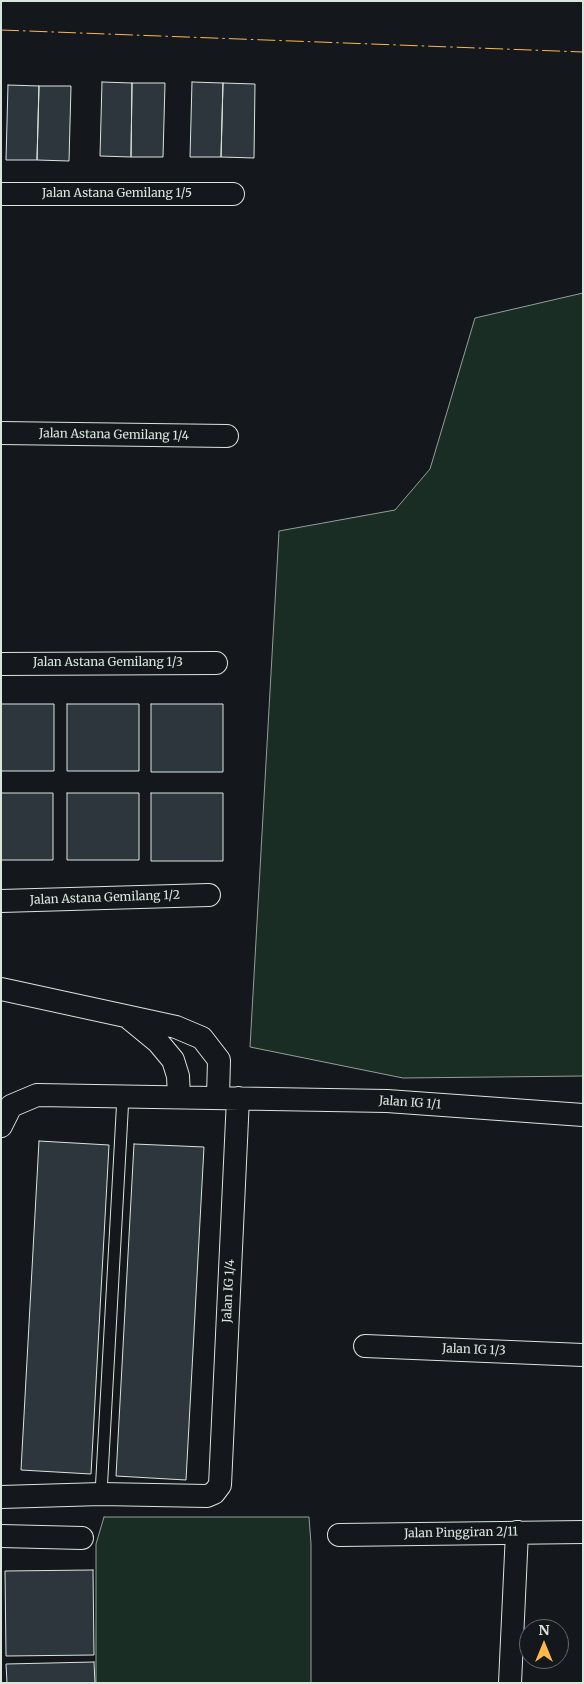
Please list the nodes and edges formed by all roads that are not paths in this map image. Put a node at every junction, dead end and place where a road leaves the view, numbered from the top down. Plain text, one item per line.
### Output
1 (1, 194) edge
2 (234, 194) dead end
3 (1, 433) edge
4 (227, 436) dead end
5 (216, 663) dead end
6 (1, 664) edge
7 (209, 895) dead end
8 (1, 900) edge
9 (1, 989) edge
10 (127, 1017) junction
11 (123, 1096) junction
12 (179, 1097) junction
13 (228, 1097) junction
14 (583, 1115) edge
15 (1, 1126) edge
16 (365, 1346) dead end
17 (583, 1355) edge
18 (101, 1494) junction
19 (1, 1497) edge
20 (517, 1532) junction
21 (583, 1532) edge
22 (340, 1535) dead end
23 (1, 1536) edge
24 (82, 1538) dead end
25 (510, 1683) edge

1 - 2 street, Jalan Astana Gemilang 1/5
3 - 4 street, Jalan Astana Gemilang 1/4
5 - 6 street, Jalan Astana Gemilang 1/3
7 - 8 street, Jalan Astana Gemilang 1/2
9 - 10 street, Jalan IG 1/4
10 - 12 street
10 - 13 street, Jalan IG 1/4
11 - 12 street, Jalan IG 1/1
11 - 15 street, Jalan IG 1/1
11 - 18 lane
12 - 13 street, Jalan IG 1/1
13 - 14 street, Jalan IG 1/1
13 - 18 street, Jalan IG 1/4
16 - 17 street, Jalan IG 1/3
18 - 19 street
20 - 21 street, Jalan Pinggiran 2/11
20 - 22 street, Jalan Pinggiran 2/11
20 - 25 street
23 - 24 street

